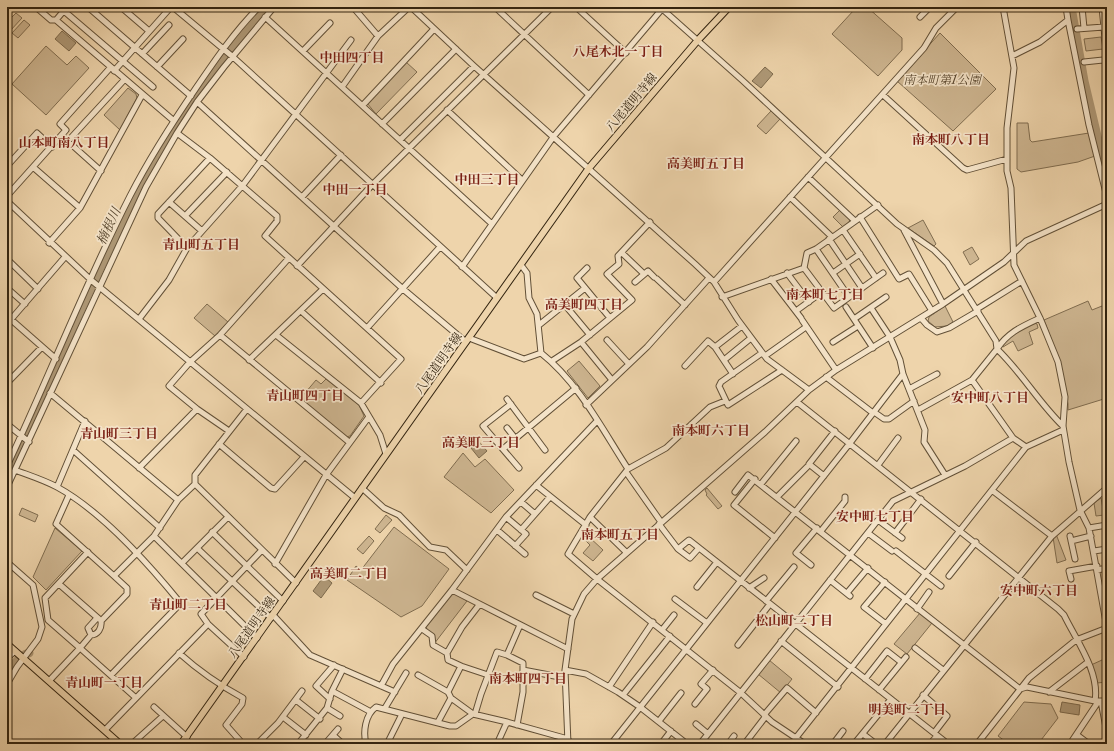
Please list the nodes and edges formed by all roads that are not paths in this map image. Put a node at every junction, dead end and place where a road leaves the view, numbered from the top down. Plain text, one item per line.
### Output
1 (36, 7) edge
2 (88, 7) edge
3 (121, 7) edge
4 (172, 7) edge
5 (274, 7) edge
6 (353, 7) edge
7 (410, 7) edge
8 (495, 7) edge
9 (552, 7) edge
10 (576, 7) edge
11 (729, 7) edge
12 (930, 7) edge
13 (957, 7) edge
14 (1003, 7) edge
15 (1066, 7) edge
16 (1082, 7) edge
17 (1102, 7) edge
18 (257, 8) edge
19 (661, 8) edge
20 (66, 9) edge
21 (265, 17) junction
22 (920, 18) dead end
23 (56, 20) junction
24 (1068, 20) junction
25 (330, 23) dead end
26 (169, 26) dead end
27 (1104, 27) junction
28 (1084, 28) junction
29 (434, 29) junction
30 (1077, 29) dead end
31 (149, 31) junction
32 (524, 34) junction
33 (378, 36) junction
34 (183, 39) dead end
35 (351, 40) dead end
36 (698, 40) junction
37 (135, 47) junction
38 (456, 49) junction
39 (303, 51) junction
40 (229, 53) junction
41 (626, 53) junction
42 (142, 54) junction
43 (1012, 56) junction
44 (1107, 59) edge
45 (122, 61) junction
46 (1084, 62) dead end
47 (1107, 63) edge
48 (474, 66) junction
49 (157, 67) junction
50 (112, 69) junction
51 (326, 72) junction
52 (483, 74) junction
53 (124, 80) junction
54 (342, 86) junction
55 (153, 87) dead end
56 (142, 95) junction
57 (589, 95) junction
58 (882, 95) junction
59 (191, 96) junction
60 (197, 102) junction
61 (363, 105) junction
62 (447, 110) junction
63 (296, 114) junction
64 (174, 121) junction
65 (382, 124) junction
66 (176, 133) junction
67 (62, 136) junction
68 (554, 136) junction
69 (400, 140) junction
70 (68, 141) junction
71 (52, 147) junction
72 (410, 149) junction
73 (341, 155) junction
74 (210, 158) junction
75 (826, 158) junction
76 (1007, 159) junction
77 (262, 160) junction
78 (7, 166) edge
79 (34, 167) junction
80 (589, 168) junction
81 (101, 171) junction
82 (227, 172) junction
83 (808, 177) junction
84 (522, 180) junction
85 (372, 184) junction
86 (243, 185) junction
87 (7, 196) edge
88 (790, 196) junction
89 (302, 197) junction
90 (1107, 197) edge
91 (7, 201) edge
92 (169, 202) junction
93 (1107, 204) edge
94 (878, 205) junction
95 (80, 208) junction
96 (185, 216) junction
97 (860, 217) junction
98 (855, 221) junction
99 (650, 222) junction
100 (492, 224) junction
101 (334, 225) junction
102 (904, 229) junction
103 (843, 230) junction
104 (202, 231) junction
105 (831, 238) junction
106 (49, 243) junction
107 (440, 247) junction
108 (187, 248) junction
109 (816, 249) junction
110 (1014, 252) junction
111 (622, 253) junction
112 (860, 254) junction
113 (65, 257) junction
114 (7, 259) edge
115 (288, 259) junction
116 (846, 264) junction
117 (521, 265) junction
118 (297, 266) junction
119 (462, 267) junction
120 (587, 268) dead end
121 (804, 268) junction
122 (644, 273) junction
123 (787, 273) junction
124 (833, 273) junction
125 (882, 273) dead end
126 (709, 278) junction
127 (876, 278) junction
128 (771, 279) junction
129 (91, 280) junction
130 (1022, 281) junction
131 (635, 282) dead end
132 (714, 282) junction
133 (99, 286) junction
134 (7, 288) edge
135 (585, 288) junction
136 (862, 288) junction
137 (964, 288) junction
138 (38, 289) junction
139 (323, 289) junction
140 (403, 289) junction
141 (822, 292) junction
142 (722, 297) junction
143 (849, 297) junction
144 (886, 297) dead end
145 (497, 298) junction
146 (809, 302) junction
147 (25, 304) junction
148 (943, 304) junction
149 (566, 305) junction
150 (685, 305) junction
151 (846, 307) dead end
152 (871, 308) junction
153 (978, 310) junction
154 (301, 311) junction
155 (932, 311) junction
156 (796, 312) junction
157 (610, 318) junction
158 (921, 318) junction
159 (1040, 318) junction
160 (139, 319) junction
161 (854, 319) junction
162 (8, 320) edge
163 (539, 325) junction
164 (742, 326) junction
165 (858, 326) junction
166 (806, 327) junction
167 (367, 328) junction
168 (220, 335) junction
169 (276, 335) junction
170 (590, 335) junction
171 (890, 337) junction
172 (751, 338) junction
173 (467, 340) junction
174 (607, 340) dead end
175 (582, 342) junction
176 (833, 342) dead end
177 (42, 346) junction
178 (715, 347) junction
179 (873, 348) junction
180 (998, 349) junction
181 (541, 353) junction
182 (764, 354) junction
183 (56, 359) junction
184 (249, 360) junction
185 (724, 360) junction
186 (552, 361) junction
187 (190, 362) junction
188 (629, 364) junction
189 (685, 366) dead end
190 (782, 370) junction
191 (836, 370) junction
192 (733, 374) junction
193 (903, 374) junction
194 (937, 374) dead end
195 (826, 377) junction
196 (612, 380) junction
197 (972, 380) junction
198 (380, 382) junction
199 (7, 383) edge
200 (576, 388) junction
201 (909, 389) junction
202 (809, 390) junction
203 (50, 393) junction
204 (508, 399) dead end
205 (725, 401) junction
206 (914, 401) junction
207 (797, 402) junction
208 (361, 403) junction
209 (511, 404) junction
210 (586, 405) junction
211 (197, 409) junction
212 (247, 409) junction
213 (918, 410) junction
214 (874, 413) junction
215 (368, 418) junction
216 (85, 421) junction
217 (597, 422) junction
218 (7, 424) edge
219 (507, 428) dead end
220 (528, 428) junction
221 (1063, 428) junction
222 (229, 431) junction
223 (835, 431) junction
224 (515, 438) junction
225 (898, 438) dead end
226 (1013, 438) junction
227 (25, 439) junction
228 (796, 441) dead end
229 (349, 442) junction
230 (850, 443) junction
231 (219, 444) junction
232 (1026, 447) junction
233 (503, 449) junction
234 (73, 450) junction
235 (545, 450) dead end
236 (386, 454) junction
237 (304, 457) junction
238 (878, 465) junction
239 (7, 466) edge
240 (807, 467) dead end
241 (140, 468) junction
242 (519, 468) dead end
243 (14, 470) junction
244 (627, 470) junction
245 (326, 475) junction
246 (945, 475) junction
247 (824, 476) junction
248 (754, 479) junction
249 (195, 484) junction
250 (761, 484) junction
251 (536, 486) junction
252 (7, 487) edge
253 (57, 487) junction
254 (362, 488) junction
255 (1107, 488) edge
256 (993, 491) junction
257 (735, 492) dead end
258 (912, 492) junction
259 (69, 495) junction
260 (550, 497) junction
261 (777, 497) junction
262 (846, 497) dead end
263 (355, 498) junction
264 (921, 499) junction
265 (178, 500) junction
266 (521, 502) junction
267 (1080, 510) junction
268 (796, 512) junction
269 (535, 514) junction
270 (506, 517) junction
271 (590, 517) junction
272 (227, 518) junction
273 (878, 520) junction
274 (660, 523) junction
275 (586, 525) junction
276 (1107, 525) edge
277 (160, 528) junction
278 (1089, 528) junction
279 (819, 529) junction
280 (497, 530) junction
281 (521, 530) junction
282 (961, 531) junction
283 (212, 532) junction
284 (868, 533) junction
285 (895, 533) junction
286 (154, 536) junction
287 (1052, 536) junction
288 (1091, 536) junction
289 (775, 538) junction
290 (902, 538) dead end
291 (976, 542) junction
292 (515, 546) junction
293 (197, 548) junction
294 (699, 548) junction
295 (678, 549) junction
296 (1107, 549) edge
297 (261, 551) junction
298 (1094, 551) junction
299 (88, 552) junction
300 (137, 552) junction
301 (626, 552) junction
302 (525, 554) dead end
303 (851, 554) junction
304 (1075, 559) dead end
305 (7, 562) edge
306 (717, 562) junction
307 (182, 563) junction
308 (275, 564) junction
309 (811, 565) dead end
310 (246, 566) junction
311 (794, 567) dead end
312 (868, 568) junction
313 (1097, 568) junction
314 (1107, 568) edge
315 (467, 570) junction
316 (926, 574) junction
317 (114, 576) junction
318 (949, 576) dead end
319 (1018, 576) junction
320 (764, 578) dead end
321 (597, 579) junction
322 (1071, 579) dead end
323 (830, 580) junction
324 (741, 581) junction
325 (231, 582) junction
326 (885, 582) junction
327 (296, 583) junction
328 (59, 584) junction
329 (941, 586) dead end
330 (696, 587) dead end
331 (749, 588) junction
332 (452, 590) junction
333 (929, 592) dead end
334 (536, 595) dead end
335 (216, 597) junction
336 (675, 599) dead end
337 (906, 600) junction
338 (283, 601) junction
339 (768, 602) junction
340 (479, 605) junction
341 (917, 608) junction
342 (574, 614) junction
343 (674, 615) dead end
344 (272, 617) junction
345 (99, 619) junction
346 (653, 622) junction
347 (707, 623) junction
348 (208, 624) junction
349 (795, 624) junction
350 (886, 624) junction
351 (520, 625) junction
352 (422, 628) junction
353 (662, 630) junction
354 (91, 635) junction
355 (670, 636) junction
356 (257, 638) junction
357 (1076, 640) junction
358 (781, 641) junction
359 (7, 644) edge
360 (963, 644) junction
361 (738, 645) dead end
362 (80, 648) junction
363 (915, 648) dead end
364 (568, 649) junction
365 (686, 649) junction
366 (15, 651) junction
367 (179, 653) junction
368 (447, 653) junction
369 (506, 655) junction
370 (244, 657) junction
371 (906, 657) dead end
372 (7, 658) edge
373 (23, 658) junction
374 (901, 662) junction
375 (1088, 662) junction
376 (334, 665) junction
377 (461, 666) junction
378 (343, 669) junction
379 (852, 669) junction
380 (523, 670) junction
381 (565, 670) junction
382 (713, 670) junction
383 (943, 670) junction
384 (406, 673) dead end
385 (111, 675) junction
386 (418, 675) dead end
387 (488, 675) junction
388 (565, 678) junction
389 (865, 679) junction
390 (49, 681) junction
391 (7, 684) edge
392 (381, 686) junction
393 (608, 686) junction
394 (222, 687) junction
395 (838, 687) junction
396 (1020, 689) junction
397 (879, 690) junction
398 (302, 691) dead end
399 (332, 691) junction
400 (395, 692) junction
401 (448, 692) junction
402 (1049, 692) junction
403 (681, 693) dead end
404 (741, 693) junction
405 (623, 695) junction
406 (923, 695) junction
407 (136, 698) junction
408 (451, 698) junction
409 (330, 699) junction
410 (891, 699) junction
411 (296, 700) junction
412 (1100, 701) edge
413 (695, 704) dead end
414 (154, 707) dead end
415 (640, 707) junction
416 (327, 708) junction
417 (385, 708) junction
418 (371, 712) junction
419 (816, 713) junction
420 (909, 713) junction
421 (402, 714) junction
422 (474, 714) junction
423 (163, 716) junction
424 (340, 716) dead end
425 (765, 716) junction
426 (283, 717) junction
427 (320, 719) junction
428 (438, 722) junction
429 (507, 722) junction
430 (659, 722) junction
431 (696, 724) dead end
432 (517, 725) junction
433 (338, 729) dead end
434 (105, 730) junction
435 (671, 731) junction
436 (843, 731) dead end
437 (1107, 733) edge
438 (708, 734) junction
439 (863, 734) junction
440 (936, 734) junction
441 (306, 735) junction
442 (333, 735) junction
443 (1077, 735) junction
444 (187, 736) junction
445 (734, 736) dead end
446 (797, 737) junction
447 (134, 742) dead end
448 (568, 742) edge
449 (746, 742) dead end
450 (364, 743) edge
451 (120, 744) edge
452 (182, 744) edge
453 (243, 744) edge
454 (257, 744) edge
455 (298, 744) edge
456 (325, 744) edge
457 (343, 744) edge
458 (387, 744) edge
459 (497, 744) edge
460 (611, 744) edge
461 (661, 744) edge
462 (687, 744) edge
463 (700, 744) edge
464 (729, 744) edge
465 (791, 744) edge
466 (805, 744) edge
467 (833, 744) edge
468 (854, 744) edge
469 (876, 744) edge
470 (885, 744) edge
471 (930, 744) edge
472 (948, 744) edge
473 (977, 744) edge
474 (1070, 744) edge
475 (1089, 744) edge

1 - 23 street
2 - 37 street
3 - 31 street
4 - 31 street
4 - 40 street
5 - 21 street
6 - 33 street
7 - 29 street
7 - 33 street
8 - 32 street
9 - 32 street
10 - 41 street
11 - 36 main road, 八尾道明寺線
12 - 22 street
13 - 58 street
14 - 43 street
15 - 24 street
16 - 28 street
17 - 27 street
18 - 40 street
19 - 36 street
19 - 41 street
20 - 23 street
20 - 45 street
21 - 39 street
21 - 40 street
23 - 50 street
24 - 43 street
24 - 90 street
25 - 39 street
26 - 42 street
27 - 28 street
27 - 44 street
28 - 30 street
29 - 38 street
29 - 61 street
31 - 37 street
32 - 52 street
32 - 57 street
33 - 54 street
34 - 49 street
35 - 51 street
36 - 75 street
36 - 80 main road, 八尾道明寺線
37 - 42 street
37 - 45 street
38 - 48 street
38 - 65 street
39 - 51 street
40 - 59 street
40 - 60 street
40 - 63 street
41 - 57 street
42 - 49 street
43 - 76 street
45 - 50 street
45 - 55 street
46 - 47 street
48 - 52 street
48 - 69 street
49 - 59 street
50 - 53 street
50 - 67 street
51 - 54 street
51 - 63 street
52 - 62 street
52 - 68 street
53 - 56 street
53 - 70 street
54 - 61 street
56 - 64 street
56 - 81 street
57 - 68 street
58 - 75 street
58 - 76 street
59 - 64 street
60 - 66 street
60 - 77 street
61 - 65 street
62 - 72 street
62 - 84 street
63 - 73 street
63 - 77 street
64 - 129 street
65 - 69 street
66 - 74 street
66 - 133 street
67 - 70 street
67 - 71 street
68 - 80 street
68 - 84 street
69 - 72 street
70 - 81 street
71 - 78 street
71 - 79 street
72 - 85 street
72 - 100 street
73 - 85 street
73 - 89 street
74 - 82 street
74 - 92 street
75 - 83 street
75 - 94 street
76 - 110 street
77 - 86 street
77 - 89 street
79 - 87 street
79 - 95 street
80 - 99 street
80 - 117 main road, 八尾道明寺線
81 - 95 street
82 - 86 street
82 - 96 street
83 - 88 street
83 - 98 street
84 - 100 street
85 - 101 street
85 - 107 street
86 - 104 street
86 - 115 street
88 - 105 street
88 - 132 street
89 - 101 street
91 - 106 street
92 - 96 street
92 - 108 street
93 - 110 street
94 - 97 street
94 - 102 street
95 - 106 street
96 - 104 street
97 - 98 street
97 - 155 street
98 - 103 street
99 - 111 street
99 - 126 street
100 - 119 street
101 - 118 street
101 - 140 street
102 - 137 street
102 - 148 street
103 - 105 street
103 - 112 street
104 - 108 street
105 - 109 street
105 - 116 street
106 - 113 street
107 - 119 street
107 - 140 street
108 - 160 street
109 - 121 street
109 - 124 street
110 - 130 street
110 - 137 street
111 - 122 street
111 - 157 street
112 - 116 street
112 - 127 street
113 - 129 street
113 - 138 street
114 - 138 street
115 - 118 street
115 - 168 street
116 - 124 street
116 - 136 street
117 - 145 main road, 八尾道明寺線
117 - 163 street
118 - 139 street
119 - 145 street
120 - 135 street
121 - 123 street
121 - 141 street
122 - 131 street
122 - 150 street
123 - 128 street
123 - 146 street
124 - 143 street
125 - 127 street
126 - 132 street
126 - 150 street
127 - 136 street
128 - 142 street
128 - 156 street
129 - 133 street
129 - 183 street
130 - 153 street
130 - 159 street
132 - 142 street
133 - 160 street
133 - 203 street
134 - 147 street
135 - 149 street
135 - 157 street
136 - 143 street
137 - 148 street
137 - 153 street
138 - 147 street
139 - 154 street
139 - 167 street
140 - 167 street
140 - 173 street
141 - 143 street
141 - 146 street
142 - 164 street
144 - 152 street
145 - 173 main road, 八尾道明寺線
146 - 156 street
147 - 162 street
148 - 155 street
149 - 163 street
149 - 170 street
150 - 188 street
151 - 161 street
152 - 161 street
152 - 171 street
153 - 158 street
153 - 180 street
154 - 169 street
154 - 198 street
155 - 158 street
156 - 166 street
157 - 170 street
158 - 171 street
159 - 180 street
159 - 221 street
160 - 187 street
161 - 165 street
162 - 177 street
163 - 181 street
164 - 172 street
164 - 178 street
165 - 176 street
165 - 179 street
166 - 182 street
166 - 191 street
167 - 198 street
168 - 184 street
168 - 187 street
169 - 184 street
169 - 208 street
170 - 175 street
171 - 179 street
171 - 193 street
172 - 182 street
172 - 185 street
173 - 181 street
173 - 236 main road, 八尾道明寺線
174 - 188 street
175 - 186 street
175 - 196 street
177 - 183 street
177 - 199 street
178 - 185 street
178 - 189 street
179 - 191 street
180 - 197 street
180 - 221 street
181 - 186 street
182 - 190 street
182 - 192 street
183 - 227 street
184 - 229 street
185 - 192 street
186 - 200 street
187 - 211 street
187 - 212 street
188 - 196 street
190 - 202 street
190 - 205 street
191 - 195 street
192 - 205 street
193 - 201 street
193 - 214 street
194 - 201 street
195 - 202 street
195 - 214 street
196 - 210 street
197 - 213 street
197 - 226 street
198 - 208 street
200 - 210 street
200 - 220 street
201 - 206 street
202 - 207 street
203 - 216 street
203 - 227 street
204 - 209 street
205 - 244 street
206 - 213 street
206 - 214 street
207 - 223 street
207 - 274 street
208 - 215 street
209 - 220 street
209 - 233 street
210 - 217 street
211 - 222 street
211 - 241 street
212 - 222 street
212 - 237 street
213 - 246 street
214 - 230 street
215 - 229 street
215 - 236 street
216 - 234 street
216 - 241 street
217 - 244 street
217 - 251 street
218 - 227 street
219 - 224 street
220 - 224 street
220 - 235 street
221 - 232 street
221 - 267 street
222 - 231 street
223 - 230 street
223 - 247 street
224 - 233 street
225 - 238 street
226 - 232 street
226 - 246 street
227 - 239 street
227 - 243 street
228 - 250 street
229 - 245 street
230 - 238 street
230 - 247 street
231 - 237 street
231 - 249 street
232 - 256 street
233 - 242 street
234 - 253 street
234 - 277 street
236 - 254 main road, 八尾道明寺線
237 - 245 street
238 - 258 street
240 - 261 street
241 - 265 street
243 - 252 street
243 - 253 street
244 - 271 street
244 - 274 street
245 - 263 street
245 - 308 street
246 - 258 street
247 - 268 street
248 - 250 street
248 - 257 street
248 - 289 street
249 - 265 street
249 - 272 street
250 - 261 street
251 - 260 street
251 - 266 street
253 - 259 street
254 - 263 main road, 八尾道明寺線
254 - 315 street
255 - 267 street
256 - 282 street
256 - 287 street
258 - 264 street
258 - 273 street
259 - 299 street
259 - 300 street
260 - 269 street
260 - 275 street
261 - 268 street
262 - 279 street
263 - 327 main road, 八尾道明寺線
264 - 282 street
264 - 285 street
265 - 277 street
266 - 269 street
266 - 270 street
267 - 278 street
267 - 287 street
268 - 279 street
268 - 289 street
269 - 281 street
270 - 280 street
270 - 281 street
271 - 275 street
271 - 301 street
272 - 283 street
272 - 297 street
273 - 284 street
273 - 285 street
274 - 295 street
274 - 301 street
275 - 321 street
276 - 278 street
277 - 286 street
278 - 288 street
279 - 303 street
279 - 309 street
280 - 292 street
280 - 315 street
281 - 292 street
282 - 291 street
282 - 316 street
283 - 293 street
283 - 310 street
284 - 303 street
284 - 316 street
285 - 290 street
286 - 300 street
286 - 307 street
287 - 319 street
288 - 298 street
288 - 304 street
289 - 324 street
291 - 318 street
291 - 319 street
292 - 302 street
293 - 307 street
293 - 325 street
294 - 295 street
294 - 295 street
294 - 306 street
296 - 298 street
297 - 308 street
297 - 310 street
298 - 313 street
299 - 317 street
299 - 328 street
300 - 317 street
300 - 385 street
301 - 321 street
303 - 312 street
303 - 323 street
305 - 373 street
306 - 324 street
306 - 330 street
307 - 335 street
308 - 327 street
310 - 325 street
310 - 338 street
311 - 339 street
312 - 323 street
312 - 326 street
313 - 314 street
313 - 322 street
313 - 357 street
315 - 332 street
316 - 329 street
316 - 337 street
317 - 345 street
319 - 357 street
319 - 360 street
320 - 331 street
321 - 342 street
321 - 346 street
323 - 349 street
324 - 331 street
324 - 347 street
325 - 335 street
325 - 344 street
326 - 337 street
326 - 350 street
327 - 338 main road, 八尾道明寺線
328 - 345 street
328 - 362 street
331 - 339 street
332 - 340 street
332 - 352 street
333 - 341 street
334 - 342 street
335 - 348 street
335 - 356 street
336 - 347 street
337 - 341 street
337 - 350 street
338 - 344 main road, 八尾道明寺線
339 - 349 street
339 - 361 street
340 - 351 street
340 - 368 street
341 - 360 street
342 - 364 street
343 - 353 street
344 - 356 main road, 八尾道明寺線
344 - 376 street
345 - 354 street
345 - 354 street
346 - 353 street
346 - 393 street
347 - 365 street
348 - 367 street
348 - 370 street
349 - 358 street
349 - 379 street
350 - 379 street
351 - 364 street
351 - 369 street
352 - 368 street
352 - 392 street
353 - 355 street
354 - 362 street
355 - 365 street
355 - 405 street
356 - 370 main road, 八尾道明寺線
357 - 375 street
357 - 396 street
358 - 395 street
358 - 404 street
359 - 366 main road
360 - 383 street
360 - 396 street
362 - 385 street
362 - 390 street
363 - 383 street
364 - 381 street
365 - 382 street
365 - 415 street
366 - 372 street
366 - 373 main road
367 - 394 street
367 - 407 street
368 - 377 street
369 - 380 street
369 - 387 street
370 - 394 main road, 八尾道明寺線
371 - 374 street
373 - 390 main road
373 - 391 street
374 - 389 street
374 - 397 street
375 - 402 street
375 - 412 street
376 - 378 street
376 - 409 street
377 - 387 street
377 - 401 street
378 - 392 street
378 - 399 street
379 - 389 street
379 - 395 street
380 - 388 street
380 - 432 street
381 - 388 street
381 - 393 street
382 - 404 street
382 - 413 street
383 - 406 street
384 - 400 street
385 - 407 street
386 - 401 street
387 - 422 street
388 - 448 street
389 - 397 street
390 - 434 main road
392 - 400 street
393 - 405 street
394 - 444 main road, 八尾道明寺線
394 - 453 street
395 - 419 street
396 - 402 street
396 - 473 street
397 - 410 street
398 - 411 street
399 - 409 street
399 - 418 street
400 - 417 street
401 - 408 street
402 - 412 street
403 - 430 street
404 - 425 street
404 - 438 street
405 - 415 street
406 - 420 street
406 - 440 street
407 - 434 street
408 - 422 street
408 - 428 street
409 - 416 street
410 - 420 street
410 - 439 street
411 - 426 street
411 - 427 street
412 - 437 street
412 - 443 street
414 - 423 street
415 - 430 street
415 - 460 street
416 - 424 street
416 - 427 street
417 - 418 street
417 - 421 street
418 - 450 street
419 - 425 street
419 - 446 street
420 - 440 street
420 - 470 street
421 - 428 street
421 - 458 street
422 - 428 street
422 - 429 street
423 - 444 street
423 - 447 street
425 - 446 street
425 - 449 street
426 - 441 street
426 - 454 street
427 - 441 street
429 - 432 street
429 - 459 street
430 - 435 street
431 - 438 street
432 - 448 street
433 - 442 street
434 - 451 main road
435 - 461 street
435 - 462 street
436 - 467 street
438 - 463 street
439 - 468 street
439 - 469 street
440 - 471 street
440 - 472 street
441 - 455 street
442 - 456 street
442 - 457 street
443 - 474 street
443 - 475 street
444 - 452 main road, 八尾道明寺線
445 - 464 street
446 - 465 street
446 - 466 street

